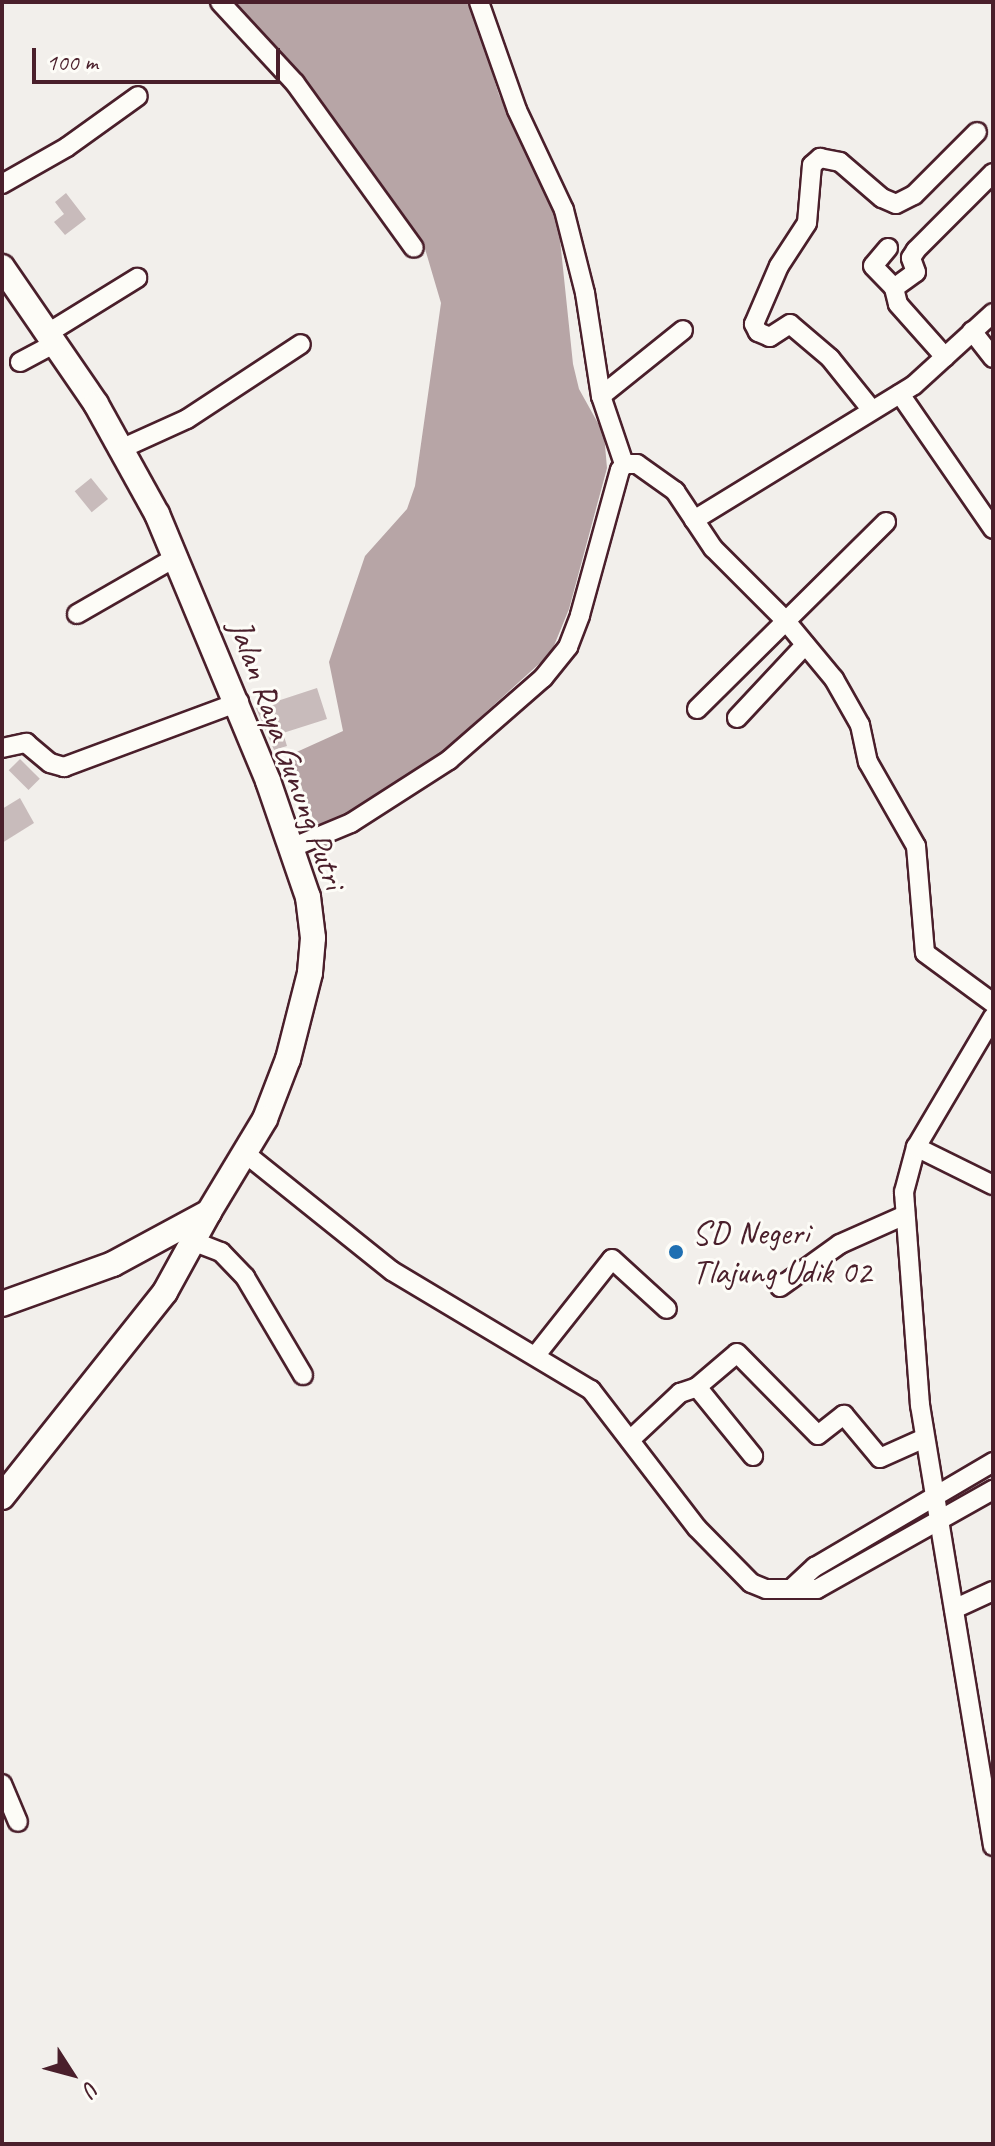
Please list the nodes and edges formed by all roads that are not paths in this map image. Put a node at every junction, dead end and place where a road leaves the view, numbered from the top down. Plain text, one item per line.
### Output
1 (220, 2) edge
2 (479, 2) edge
3 (138, 96) dead end
4 (977, 132) dead end
5 (993, 173) edge
6 (2, 184) edge
7 (414, 248) dead end
8 (888, 248) dead end
9 (2, 267) edge
10 (137, 278) dead end
11 (894, 288) junction
12 (993, 313) edge
13 (683, 330) dead end
14 (972, 331) junction
15 (51, 338) junction
16 (301, 344) dead end
17 (945, 357) junction
18 (993, 358) edge
19 (20, 362) dead end
20 (900, 394) junction
21 (601, 396) junction
22 (871, 409) junction
23 (123, 448) junction
24 (624, 464) junction
25 (694, 520) junction
26 (886, 522) dead end
27 (993, 529) edge
28 (176, 557) junction
29 (77, 614) dead end
30 (785, 620) junction
31 (805, 645) junction
32 (239, 702) junction
33 (697, 709) dead end
34 (737, 718) dead end
35 (2, 748) edge
36 (291, 848) junction
37 (993, 1003) edge
38 (993, 1017) edge
39 (916, 1147) junction
40 (246, 1154) junction
41 (993, 1185) edge
42 (209, 1212) junction
43 (905, 1215) junction
44 (195, 1242) junction
45 (780, 1287) dead end
46 (2, 1304) edge
47 (667, 1309) dead end
48 (536, 1355) junction
49 (303, 1375) dead end
50 (697, 1387) junction
51 (925, 1438) junction
52 (630, 1440) junction
53 (753, 1456) dead end
54 (993, 1462) edge
55 (993, 1490) edge
56 (936, 1492) junction
57 (2, 1497) edge
58 (938, 1522) junction
59 (791, 1589) junction
60 (993, 1591) edge
61 (954, 1609) junction
62 (988, 1782) edge
63 (2, 1784) edge
64 (18, 1822) dead end
65 (993, 1846) edge

1 - 7 street
2 - 21 street
3 - 6 street
4 - 22 street
5 - 11 street
8 - 11 street
9 - 15 main road, Jalan Raya Gunung Putri
10 - 15 street
11 - 17 street
12 - 14 street
13 - 21 street
14 - 17 street
14 - 18 street
15 - 19 street
15 - 23 main road, Jalan Raya Gunung Putri
16 - 23 street
17 - 20 street
20 - 22 street
20 - 27 street
21 - 24 street
22 - 25 street
23 - 28 main road, Jalan Raya Gunung Putri
24 - 25 street
24 - 36 street
25 - 30 street
26 - 30 street
28 - 29 street
28 - 32 main road, Jalan Raya Gunung Putri
30 - 31 street
30 - 33 street
31 - 34 street
31 - 37 street
32 - 35 street
32 - 36 main road, Jalan Raya Gunung Putri
36 - 40 main road, Jalan Raya Gunung Putri
38 - 39 street
39 - 41 street
39 - 43 street
40 - 42 main road, Jalan Raya Gunung Putri
40 - 48 street
42 - 44 main road
42 - 46 main road, Jalan Raya Gunung Putri
43 - 45 street
43 - 51 street
44 - 49 street
44 - 57 main road
47 - 48 street
48 - 52 street
50 - 51 street
50 - 52 street
50 - 53 street
51 - 56 street
52 - 59 street
54 - 56 street
55 - 58 street
56 - 58 street
56 - 59 street
58 - 59 street
58 - 61 street
60 - 61 street
61 - 62 street
62 - 65 street
63 - 64 street

